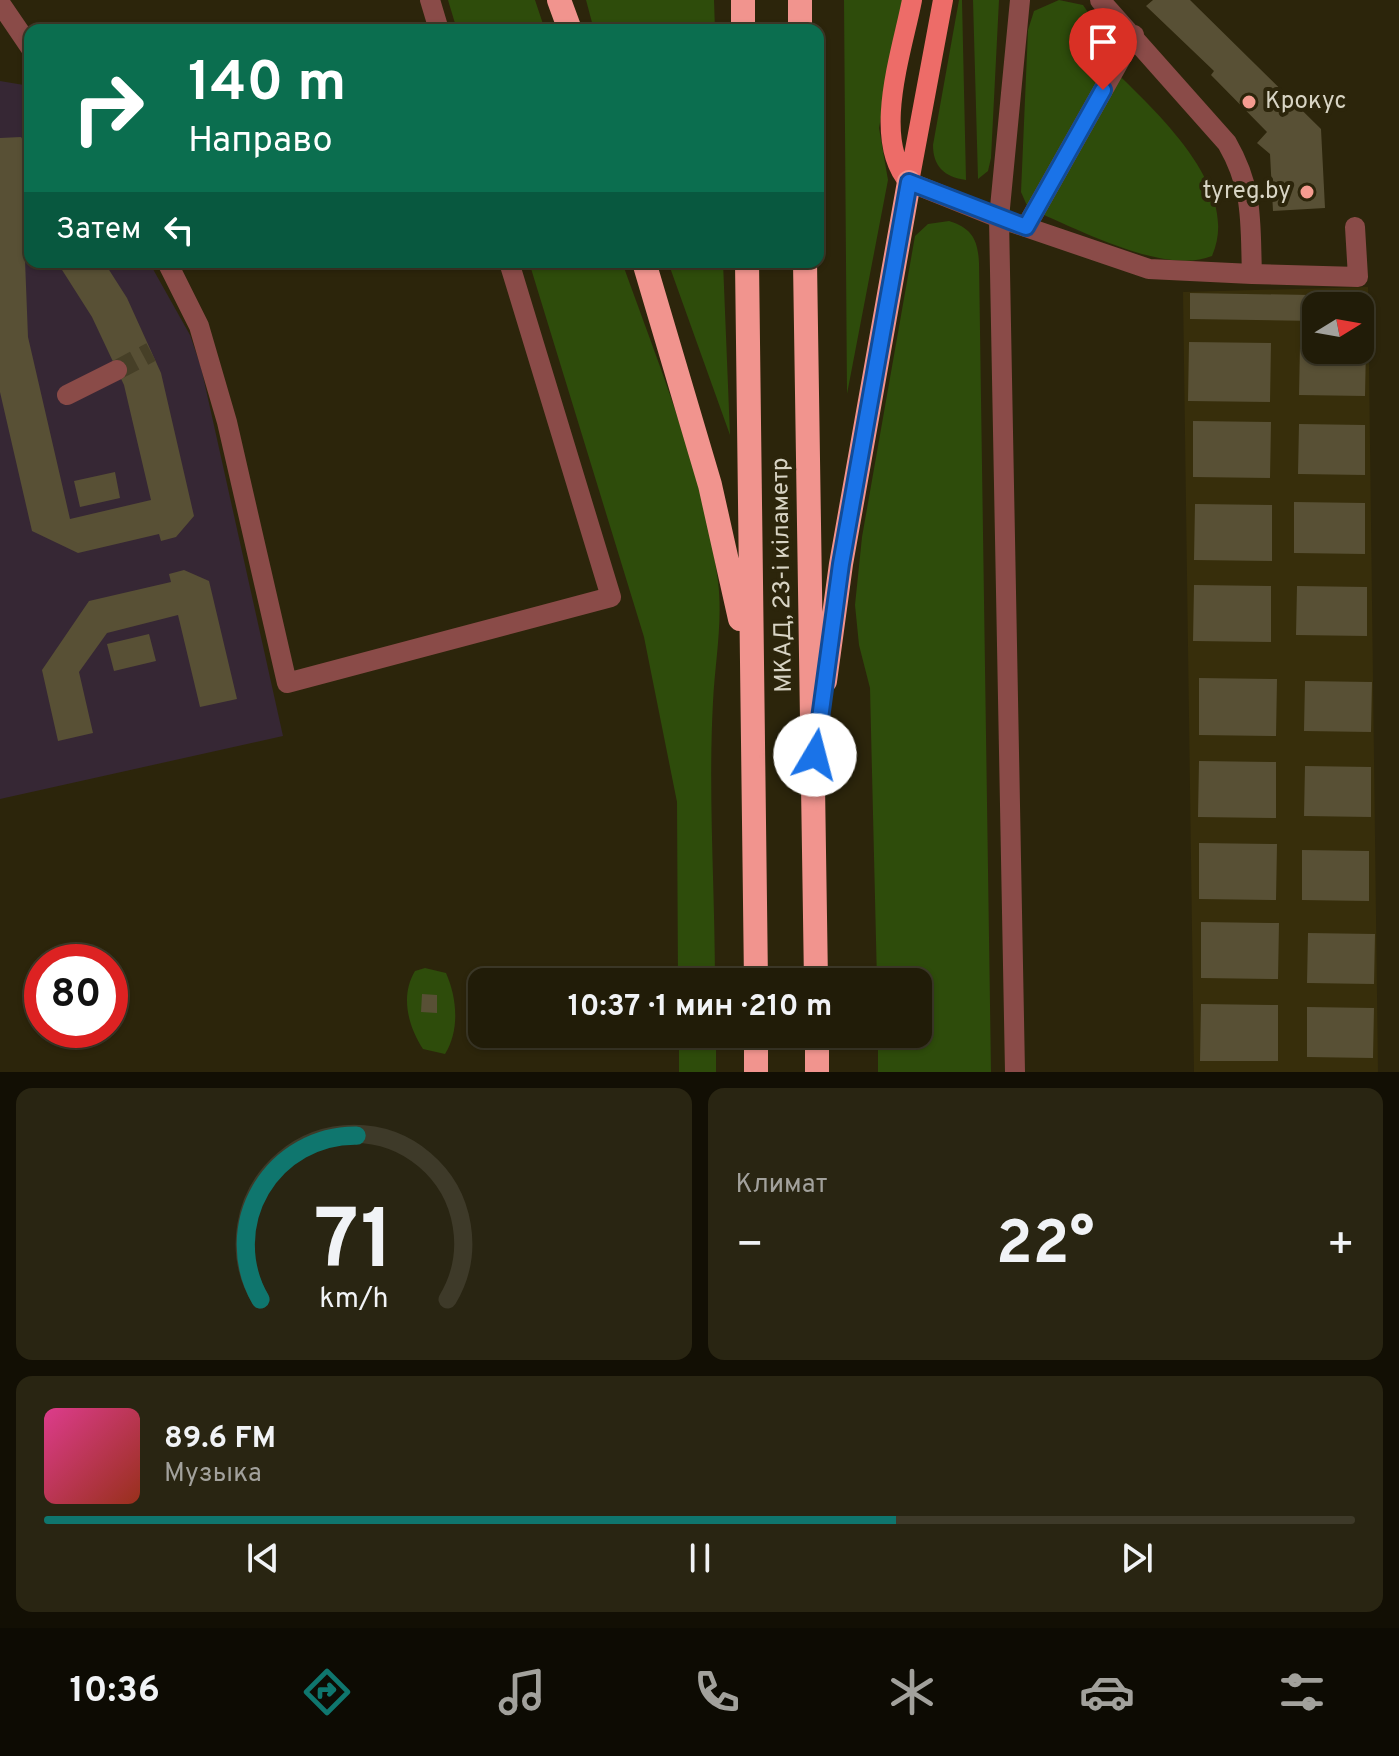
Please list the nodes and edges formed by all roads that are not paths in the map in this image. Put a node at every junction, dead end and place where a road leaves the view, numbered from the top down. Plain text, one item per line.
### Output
1 (430, 0) edge
2 (559, 0) edge
3 (743, 0) edge
4 (800, 0) edge
5 (912, 0) edge
6 (943, 0) edge
7 (1020, 0) edge
8 (1100, 0) edge
9 (0, 3) edge
10 (437, 24) edge
11 (568, 24) edge
12 (743, 24) edge
13 (800, 24) edge
14 (1134, 35) junction
15 (24, 38) edge
16 (909, 182) junction
17 (999, 218) junction
18 (1026, 227) junction
19 (1355, 227) dead end
20 (170, 268) edge
21 (511, 268) edge
22 (646, 268) edge
23 (747, 268) edge
24 (805, 268) edge
25 (1252, 274) junction
26 (117, 370) tunnel mouth
27 (67, 395) dead end
28 (753, 692) junction
29 (815, 755) junction
30 (756, 968) edge
31 (816, 968) edge
32 (756, 1048) edge
33 (817, 1048) edge
34 (756, 1072) edge
35 (817, 1072) edge
36 (1015, 1072) edge

1 - 10 lane
2 - 11 highway
3 - 12 highway
4 - 13 highway
5 - 16 main road
6 - 16 main road
7 - 17 lane
8 - 14 lane
9 - 15 lane
14 - 18 lane
14 - 25 lane
16 - 17 lane
16 - 29 highway
17 - 18 lane
17 - 36 lane
18 - 25 lane
19 - 25 lane
20 - 21 lane
22 - 28 highway
23 - 28 highway, МКАД, 23-і кіламетр
24 - 29 highway, МКАД, 23-і кіламетр
26 - 27 lane
28 - 30 highway, МКАД, 23-і кіламетр
29 - 31 highway, МКАД, 23-і кіламетр
32 - 34 highway
33 - 35 highway

